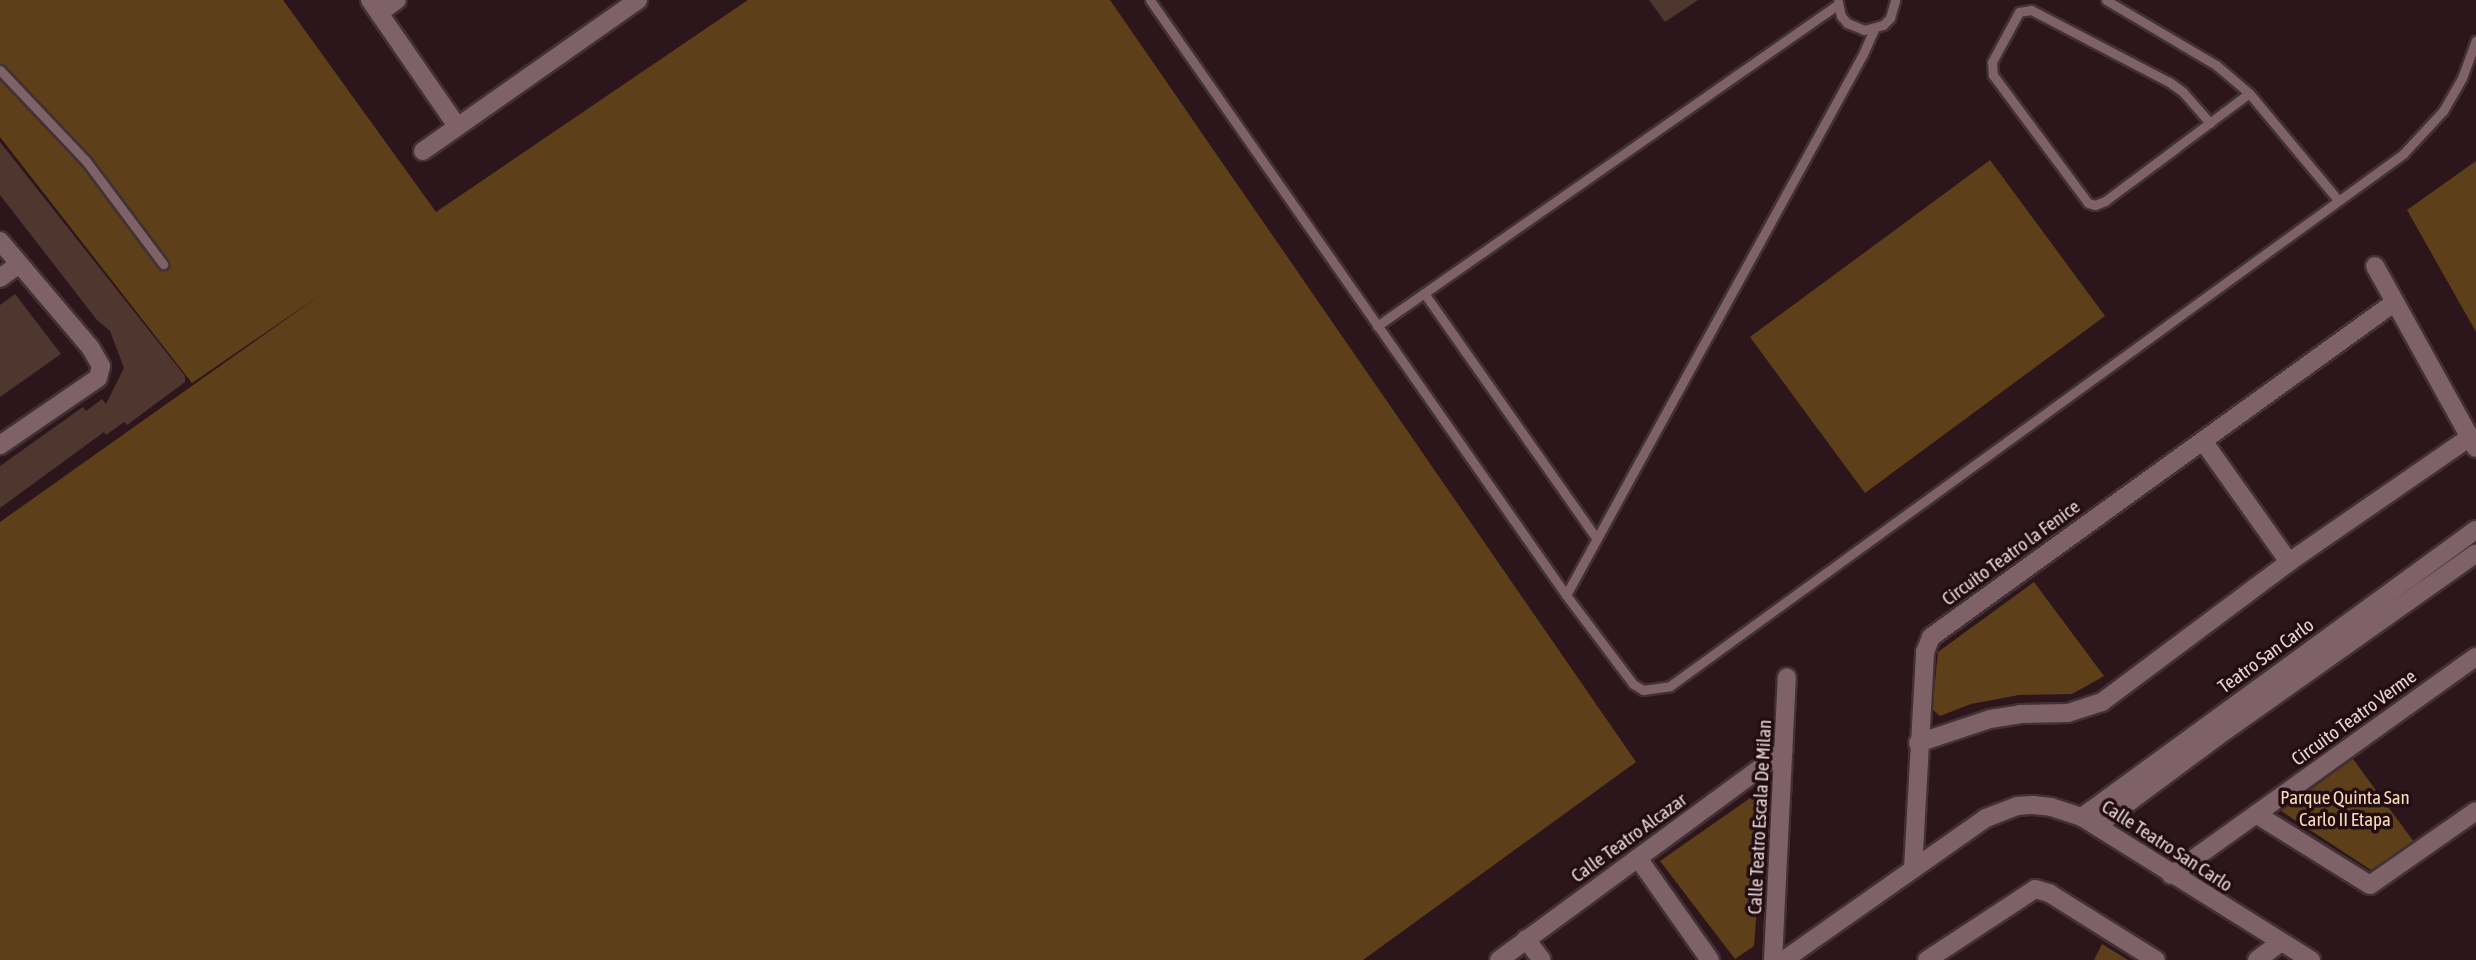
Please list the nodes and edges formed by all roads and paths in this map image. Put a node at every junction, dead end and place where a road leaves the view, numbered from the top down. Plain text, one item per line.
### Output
1 (397, 0) edge
2 (638, 0) edge
3 (1150, 0) edge
4 (1895, 0) edge
5 (2106, 0) edge
6 (1838, 3) edge
7 (374, 6) edge
8 (1874, 29) junction
9 (2476, 40) edge
10 (0, 70) edge
11 (2249, 93) junction
12 (2210, 123) junction
13 (457, 126) junction
14 (423, 151) dead end
15 (2338, 200) junction
16 (0, 241) edge
17 (163, 264) dead end
18 (18, 265) junction
19 (2375, 267) dead end
20 (0, 278) edge
21 (1424, 293) junction
22 (2395, 302) junction
23 (1377, 326) junction
24 (2203, 442) junction
25 (2473, 442) edge
26 (0, 445) edge
27 (2476, 530) edge
28 (1596, 538) junction
29 (2476, 554) edge
30 (2289, 562) junction
31 (1566, 595) junction
32 (2476, 657) edge
33 (1787, 677) dead end
34 (1918, 743) junction
35 (1784, 751) junction
36 (2476, 811) edge
37 (2256, 814) junction
38 (2090, 821) junction
39 (1638, 858) junction
40 (1913, 869) junction
41 (2171, 875) junction
42 (1526, 939) junction
43 (2281, 942) junction
44 (1499, 960) edge
45 (1542, 960) edge
46 (1710, 960) edge
47 (1773, 960) edge
48 (1784, 960) edge
49 (1927, 960) edge
50 (2156, 960) edge
51 (2257, 960) edge
52 (2311, 960) edge

1 - 7 street
2 - 13 street
3 - 23 lane
4 - 8 lane
5 - 11 lane
6 - 8 lane
6 - 21 lane
7 - 13 street
8 - 28 lane
9 - 15 lane
10 - 17 lane
11 - 12 lane
11 - 15 lane
12 - 12 lane
13 - 14 street
15 - 31 lane
16 - 18 street
18 - 20 street
18 - 26 street
19 - 22 street
21 - 23 lane
21 - 28 lane
22 - 24 street, Circuito Teatro la Fenice
22 - 25 street
23 - 31 lane
24 - 30 street
24 - 34 street, Circuito Teatro la Fenice
25 - 30 street
27 - 38 street, Teatro San Carlo
28 - 31 lane
29 - 38 street, Teatro San Carlo
30 - 34 street
32 - 37 street, Circuito Teatro Verme
33 - 35 street, Calle Teatro Escala De Milan
34 - 40 street, Circuito Teatro la Fenice
35 - 39 street, Calle Teatro Alcazar
35 - 47 street, Calle Teatro Escala De Milan
36 - 37 street
37 - 41 street, Circuito Teatro Verme
38 - 40 street, Calle Teatro San Carlo
38 - 41 street, Calle Teatro San Carlo
39 - 42 street, Calle Teatro Alcazar
39 - 46 street
40 - 48 street, Calle Teatro San Carlo
41 - 43 street, Calle Teatro San Carlo
42 - 44 street, Calle Teatro Alcazar
42 - 45 street
43 - 51 street
43 - 52 street, Calle Teatro San Carlo
49 - 50 street

